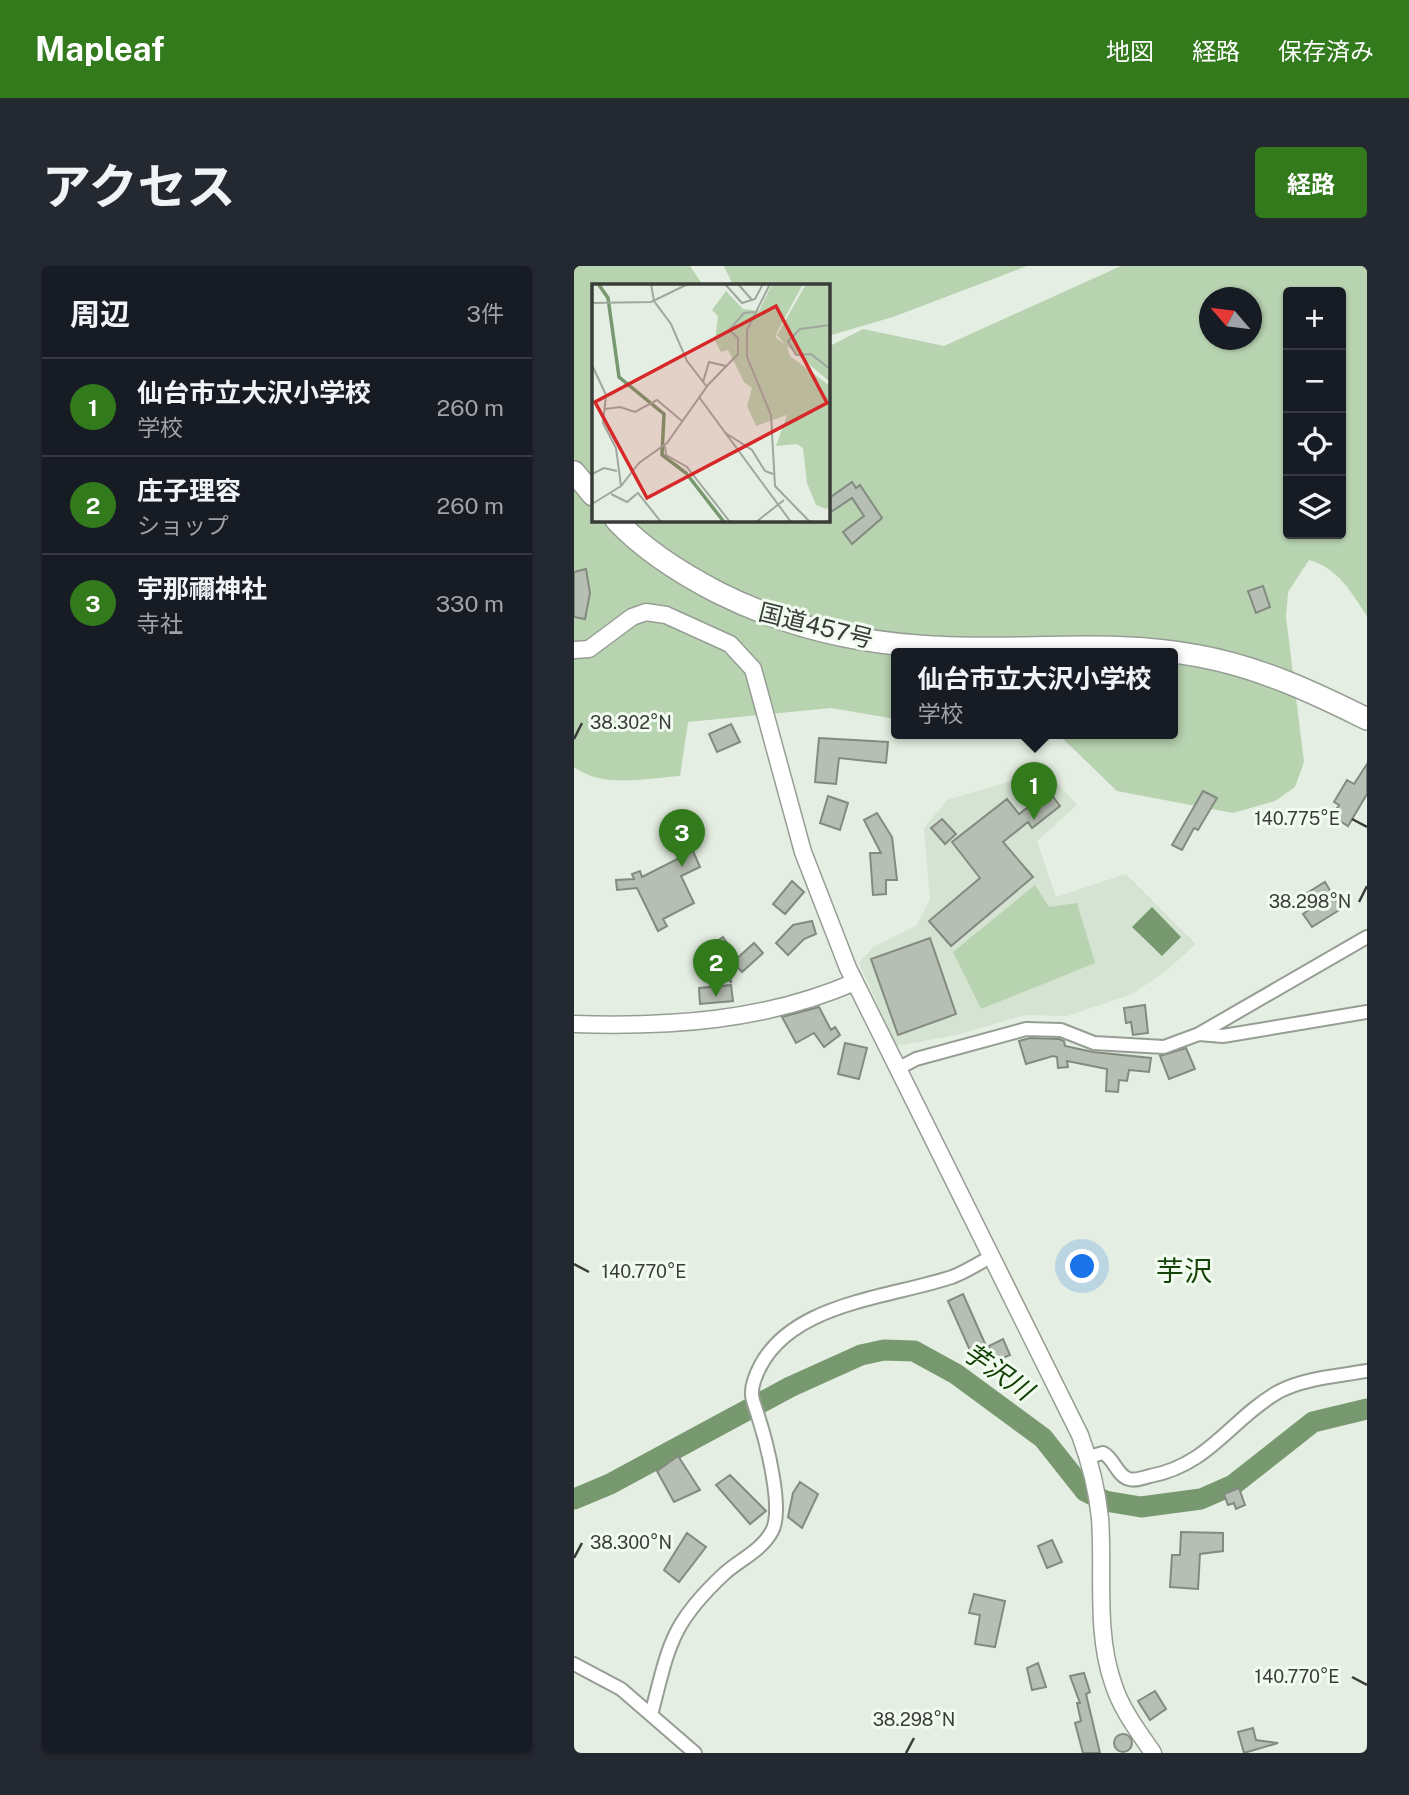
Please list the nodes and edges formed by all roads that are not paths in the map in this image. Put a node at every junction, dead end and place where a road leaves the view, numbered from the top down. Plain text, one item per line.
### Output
1 (574, 472) edge
2 (592, 494) edge
3 (618, 522) edge
4 (1130, 648) edge
5 (574, 650) edge
6 (1178, 653) edge
7 (1367, 719) edge
8 (1367, 937) edge
9 (855, 982) junction
10 (1367, 1012) edge
11 (574, 1024) edge
12 (1199, 1034) junction
13 (899, 1068) junction
14 (990, 1257) junction
15 (1367, 1371) edge
16 (1088, 1457) junction
17 (574, 1664) edge
18 (651, 1715) junction
19 (680, 1748) edge
20 (695, 1753) edge
21 (1153, 1753) edge

1 - 2 highway
3 - 4 highway, 国道457号
5 - 9 street
6 - 7 highway, 国道457号
8 - 12 street
9 - 11 street
9 - 13 street
10 - 12 street
12 - 13 street
13 - 14 street
14 - 16 street
14 - 18 street
15 - 16 street
16 - 21 street
17 - 18 street
18 - 19 street
19 - 20 street

